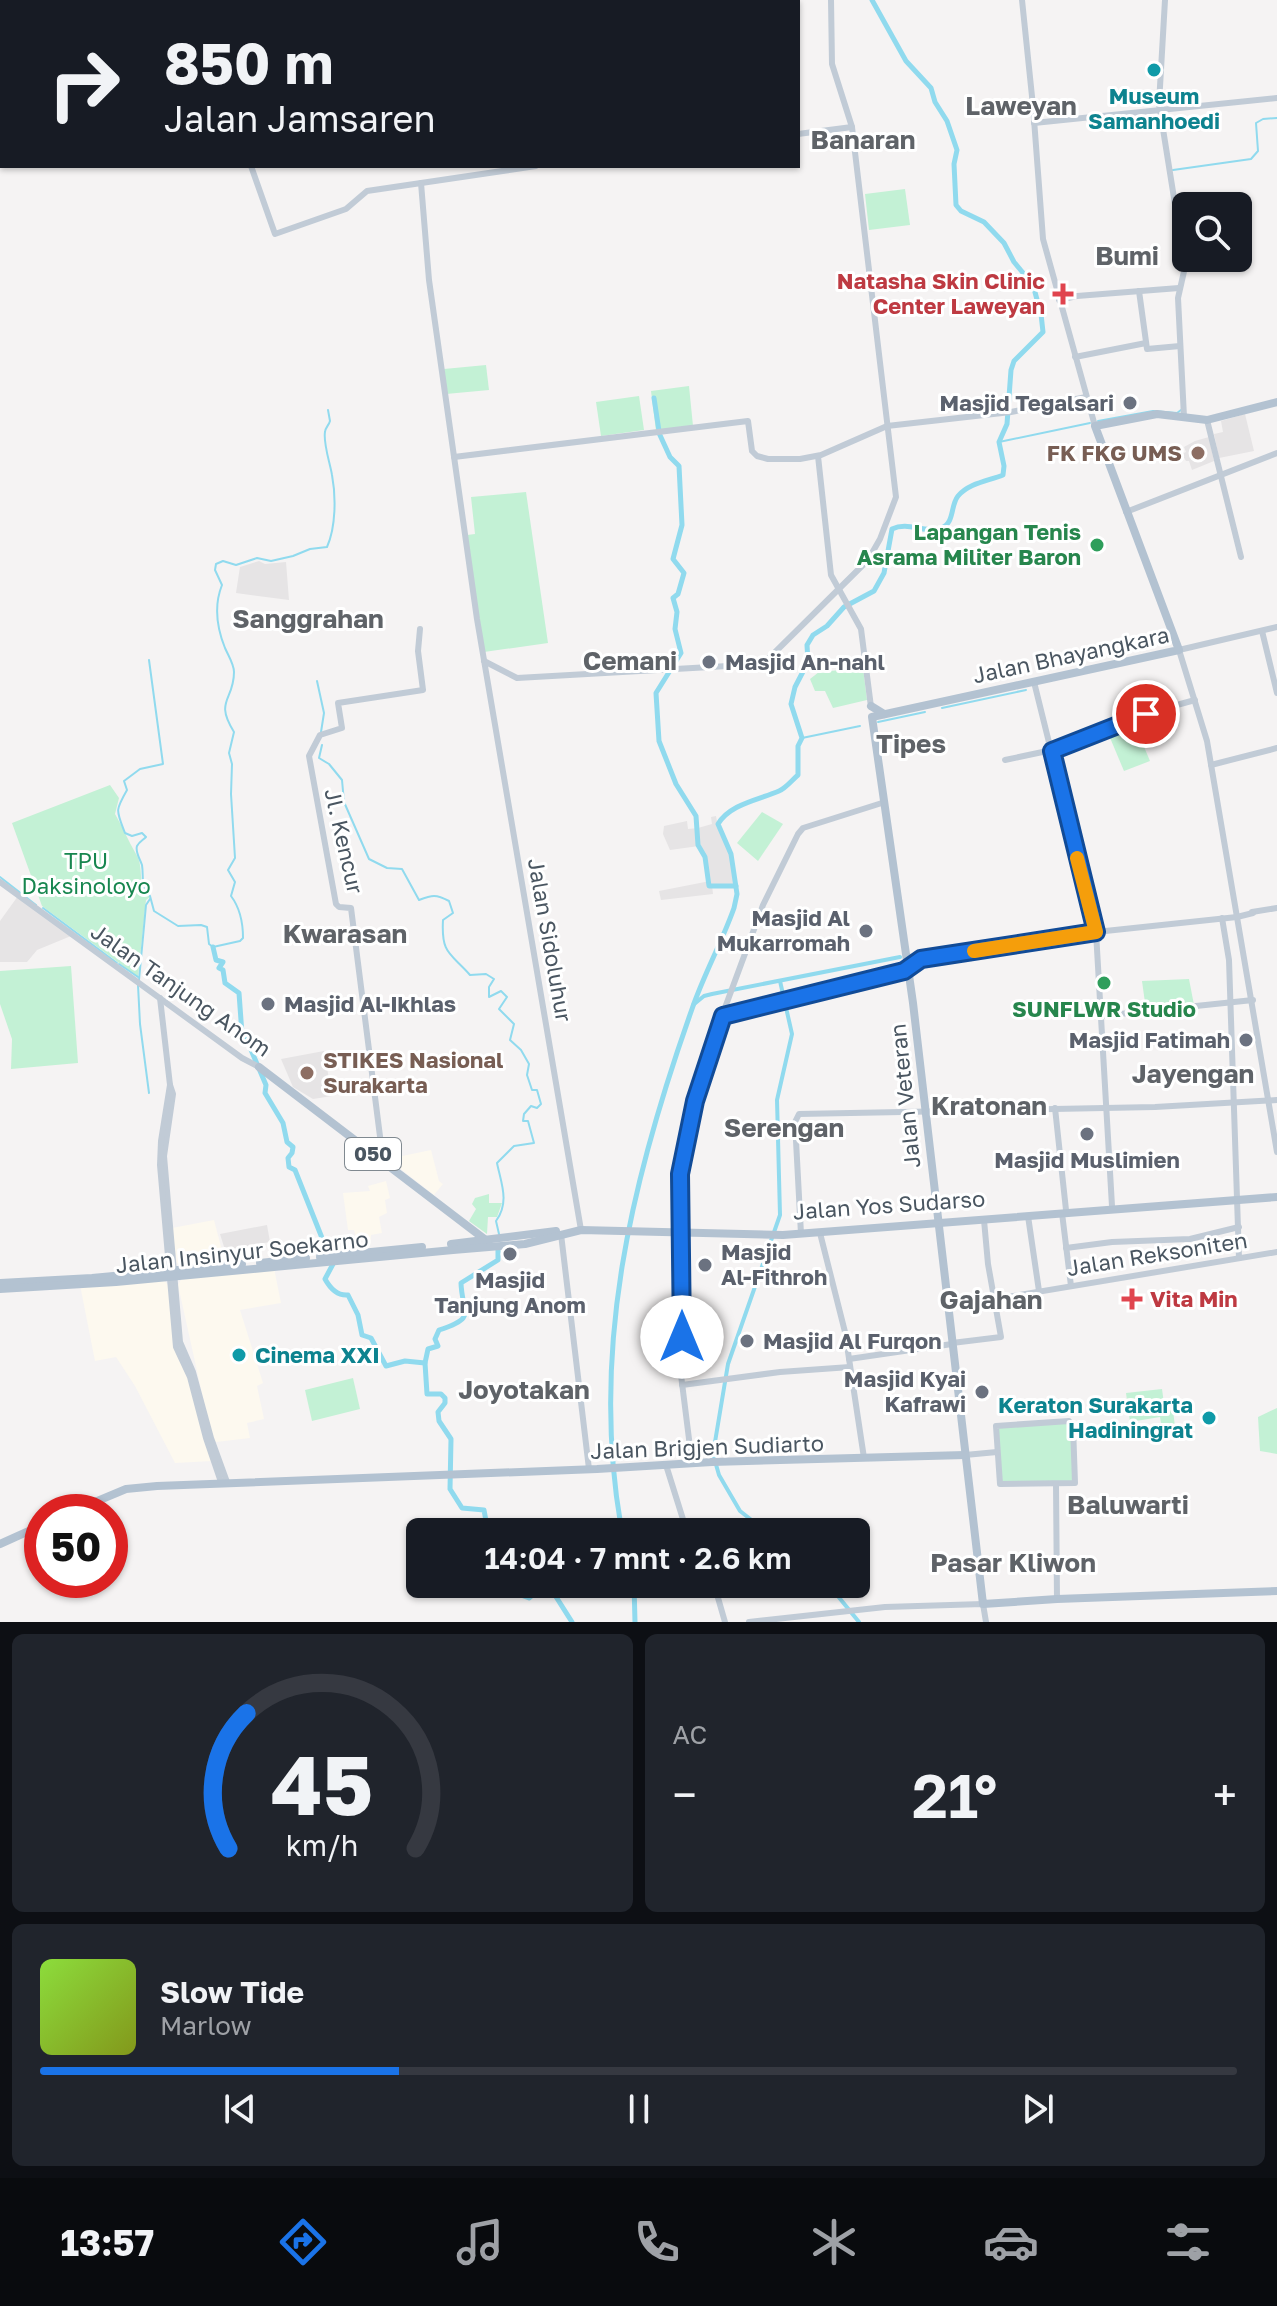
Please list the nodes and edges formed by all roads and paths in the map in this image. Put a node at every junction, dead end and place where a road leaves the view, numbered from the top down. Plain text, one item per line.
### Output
1 (831, 0) edge
2 (1022, 0) edge
3 (1165, 0) edge
4 (1277, 98) edge
5 (1160, 110) junction
6 (1034, 123) junction
7 (852, 127) junction
8 (800, 134) edge
9 (252, 168) edge
10 (522, 168) edge
11 (421, 183) junction
12 (1177, 288) junction
13 (1139, 291) junction
14 (1059, 300) junction
15 (1146, 343) junction
16 (1178, 347) junction
17 (1075, 357) junction
18 (1086, 397) junction
19 (1277, 402) edge
20 (1184, 417) junction
21 (1207, 420) junction
22 (1095, 426) junction
23 (889, 427) junction
24 (880, 432) junction
25 (867, 436) junction
26 (890, 437) junction
27 (1277, 453) edge
28 (818, 456) junction
29 (454, 457) junction
30 (1220, 474) junction
31 (1126, 512) junction
32 (1241, 557) dead end
33 (842, 594) junction
34 (1277, 627) edge
35 (420, 629) dead end
36 (1262, 631) junction
37 (1179, 650) junction
38 (484, 661) junction
39 (1034, 682) junction
40 (1277, 693) edge
41 (1195, 700) junction
42 (871, 706) junction
43 (885, 714) junction
44 (872, 717) junction
45 (1277, 748) edge
46 (1052, 751) junction
47 (1005, 760) dead end
48 (1211, 765) junction
49 (885, 802) junction
50 (0, 882) edge
51 (1277, 908) edge
52 (1235, 916) junction
53 (1222, 918) junction
54 (1096, 932) junction
55 (906, 956) junction
56 (921, 959) junction
57 (908, 969) junction
58 (1251, 1000) junction
59 (164, 1001) junction
60 (1230, 1002) junction
61 (723, 1016) junction
62 (1101, 1016) junction
63 (257, 1066) joint
64 (1277, 1100) edge
65 (1268, 1101) junction
66 (1232, 1102) junction
67 (1055, 1108) junction
68 (1105, 1108) junction
69 (925, 1111) junction
70 (1277, 1152) edge
71 (383, 1162) junction
72 (1277, 1195) edge
73 (1238, 1198) junction
74 (1112, 1208) junction
75 (1064, 1211) junction
76 (1028, 1216) junction
77 (984, 1220) junction
78 (937, 1222) junction
79 (866, 1227) junction
80 (1239, 1227) junction
81 (581, 1228) junction
82 (683, 1232) junction
83 (801, 1232) junction
84 (820, 1233) junction
85 (561, 1234) junction
86 (497, 1243) junction
87 (1066, 1248) junction
88 (1277, 1252) edge
89 (1239, 1258) junction
90 (172, 1274) junction
91 (0, 1286) edge
92 (1071, 1286) junction
93 (1039, 1291) junction
94 (995, 1299) junction
95 (952, 1344) junction
96 (850, 1363) junction
97 (682, 1385) junction
98 (997, 1452) junction
99 (965, 1455) junction
100 (864, 1458) junction
101 (692, 1463) junction
102 (666, 1465) junction
103 (589, 1469) junction
104 (224, 1482) junction
105 (1056, 1487) junction
106 (118, 1494) edge
107 (683, 1518) edge
108 (24, 1533) edge
109 (0, 1544) edge
110 (1277, 1591) edge
111 (718, 1598) edge
112 (1057, 1599) junction
113 (983, 1604) junction
114 (725, 1622) edge
115 (749, 1622) edge
116 (986, 1622) edge

1 - 7 street
2 - 6 street
3 - 5 street
4 - 5 street
5 - 6 street
5 - 12 street
6 - 14 street
7 - 8 street
7 - 23 street
9 - 11 street
10 - 11 street
11 - 29 street, Jalan Sidoluhur
12 - 13 street
12 - 16 street
13 - 14 street
13 - 15 street
14 - 17 street
15 - 16 street
15 - 17 street
16 - 20 street
17 - 18 street
18 - 22 street
18 - 23 street
19 - 21 main road
20 - 21 main road
20 - 22 main road
21 - 30 street
22 - 31 main road
23 - 24 street
23 - 25 street
23 - 26 street
24 - 25 street
24 - 26 street
25 - 28 street
26 - 33 street
27 - 30 street
28 - 29 street
28 - 33 street, Jalan Veteran
29 - 38 street, Jalan Sidoluhur
30 - 31 street
30 - 32 street
31 - 37 main road
33 - 38 street
33 - 42 street, Jalan Veteran
34 - 36 street, Jalan Bhayangkara
35 - 71 street, Jl. Kencur
36 - 37 street, Jalan Bhayangkara
36 - 40 street
37 - 39 main road, Jalan Bhayangkara
37 - 41 street
38 - 81 street, Jalan Sidoluhur
39 - 43 main road, Jalan Bhayangkara
39 - 46 street
41 - 46 street
41 - 48 street
42 - 43 main road
42 - 44 street, Jalan Veteran
43 - 44 main road, Jalan Bhayangkara
44 - 49 main road, Jalan Veteran
45 - 48 street
46 - 47 street
46 - 54 street
48 - 52 street
49 - 55 main road, Jalan Veteran
49 - 61 street
50 - 59 street, Jalan Tanjung Anom / 050
51 - 52 street
52 - 53 street
52 - 58 street
53 - 54 street
53 - 60 street
54 - 56 street
54 - 62 street
55 - 56 street
55 - 57 main road, Jalan Veteran
56 - 57 street
57 - 61 street
57 - 69 main road, Jalan Veteran
58 - 60 street
58 - 65 street
59 - 63 street, Jalan Tanjung Anom / 050
59 - 90 street
60 - 62 street
60 - 66 street
61 - 82 street
62 - 68 street
63 - 71 main road, Jalan Tanjung Anom / 050
64 - 65 street
65 - 66 street
65 - 70 street
66 - 68 street
66 - 73 street
67 - 68 street
67 - 69 street
67 - 75 street
68 - 74 street
69 - 78 main road, Jalan Veteran
69 - 83 street
71 - 86 main road, Jalan Tanjung Anom / 050
72 - 73 main road, Jalan Yos Sudarso
73 - 74 main road, Jalan Yos Sudarso
73 - 80 street
74 - 75 main road, Jalan Yos Sudarso
75 - 76 main road, Jalan Yos Sudarso
75 - 78 main road, Jalan Yos Sudarso
75 - 87 street
76 - 77 main road, Jalan Yos Sudarso
76 - 93 street
77 - 78 main road, Jalan Yos Sudarso
77 - 94 street
78 - 79 main road, Jalan Yos Sudarso
78 - 95 main road, Jalan Veteran
79 - 83 main road, Jalan Yos Sudarso
79 - 84 main road, Jalan Yos Sudarso
80 - 87 street
80 - 89 street
81 - 82 main road, Jalan Yos Sudarso
81 - 85 main road
81 - 86 main road, Jalan Yos Sudarso
82 - 83 main road, Jalan Yos Sudarso
82 - 97 street
83 - 84 main road, Jalan Yos Sudarso
84 - 96 street
85 - 86 main road
85 - 103 street
86 - 90 main road, Jalan Insinyur Soekarno
87 - 92 street
88 - 89 street, Jalan Reksoniten
89 - 92 street, Jalan Reksoniten
90 - 91 main road, Jalan Insinyur Soekarno
90 - 104 street
92 - 93 street, Jalan Reksoniten
93 - 94 street, Jalan Reksoniten
94 - 95 street
95 - 96 street
95 - 99 main road, Jalan Veteran
96 - 97 street
96 - 100 street
97 - 101 street
98 - 99 street
98 - 105 street
98 - 105 street
99 - 100 main road, Jalan Brigjen Sudiarto
99 - 113 main road, Jalan Veteran
100 - 101 main road, Jalan Brigjen Sudiarto
101 - 102 main road, Jalan Brigjen Sudiarto
102 - 103 main road, Jalan Brigjen Sudiarto
102 - 107 street
103 - 104 main road, Jalan Brigjen Sudiarto
104 - 106 main road, Jalan Brigjen Sudiarto
105 - 112 street
108 - 109 main road
110 - 112 main road
111 - 114 street
112 - 113 main road
113 - 115 street
113 - 116 street

